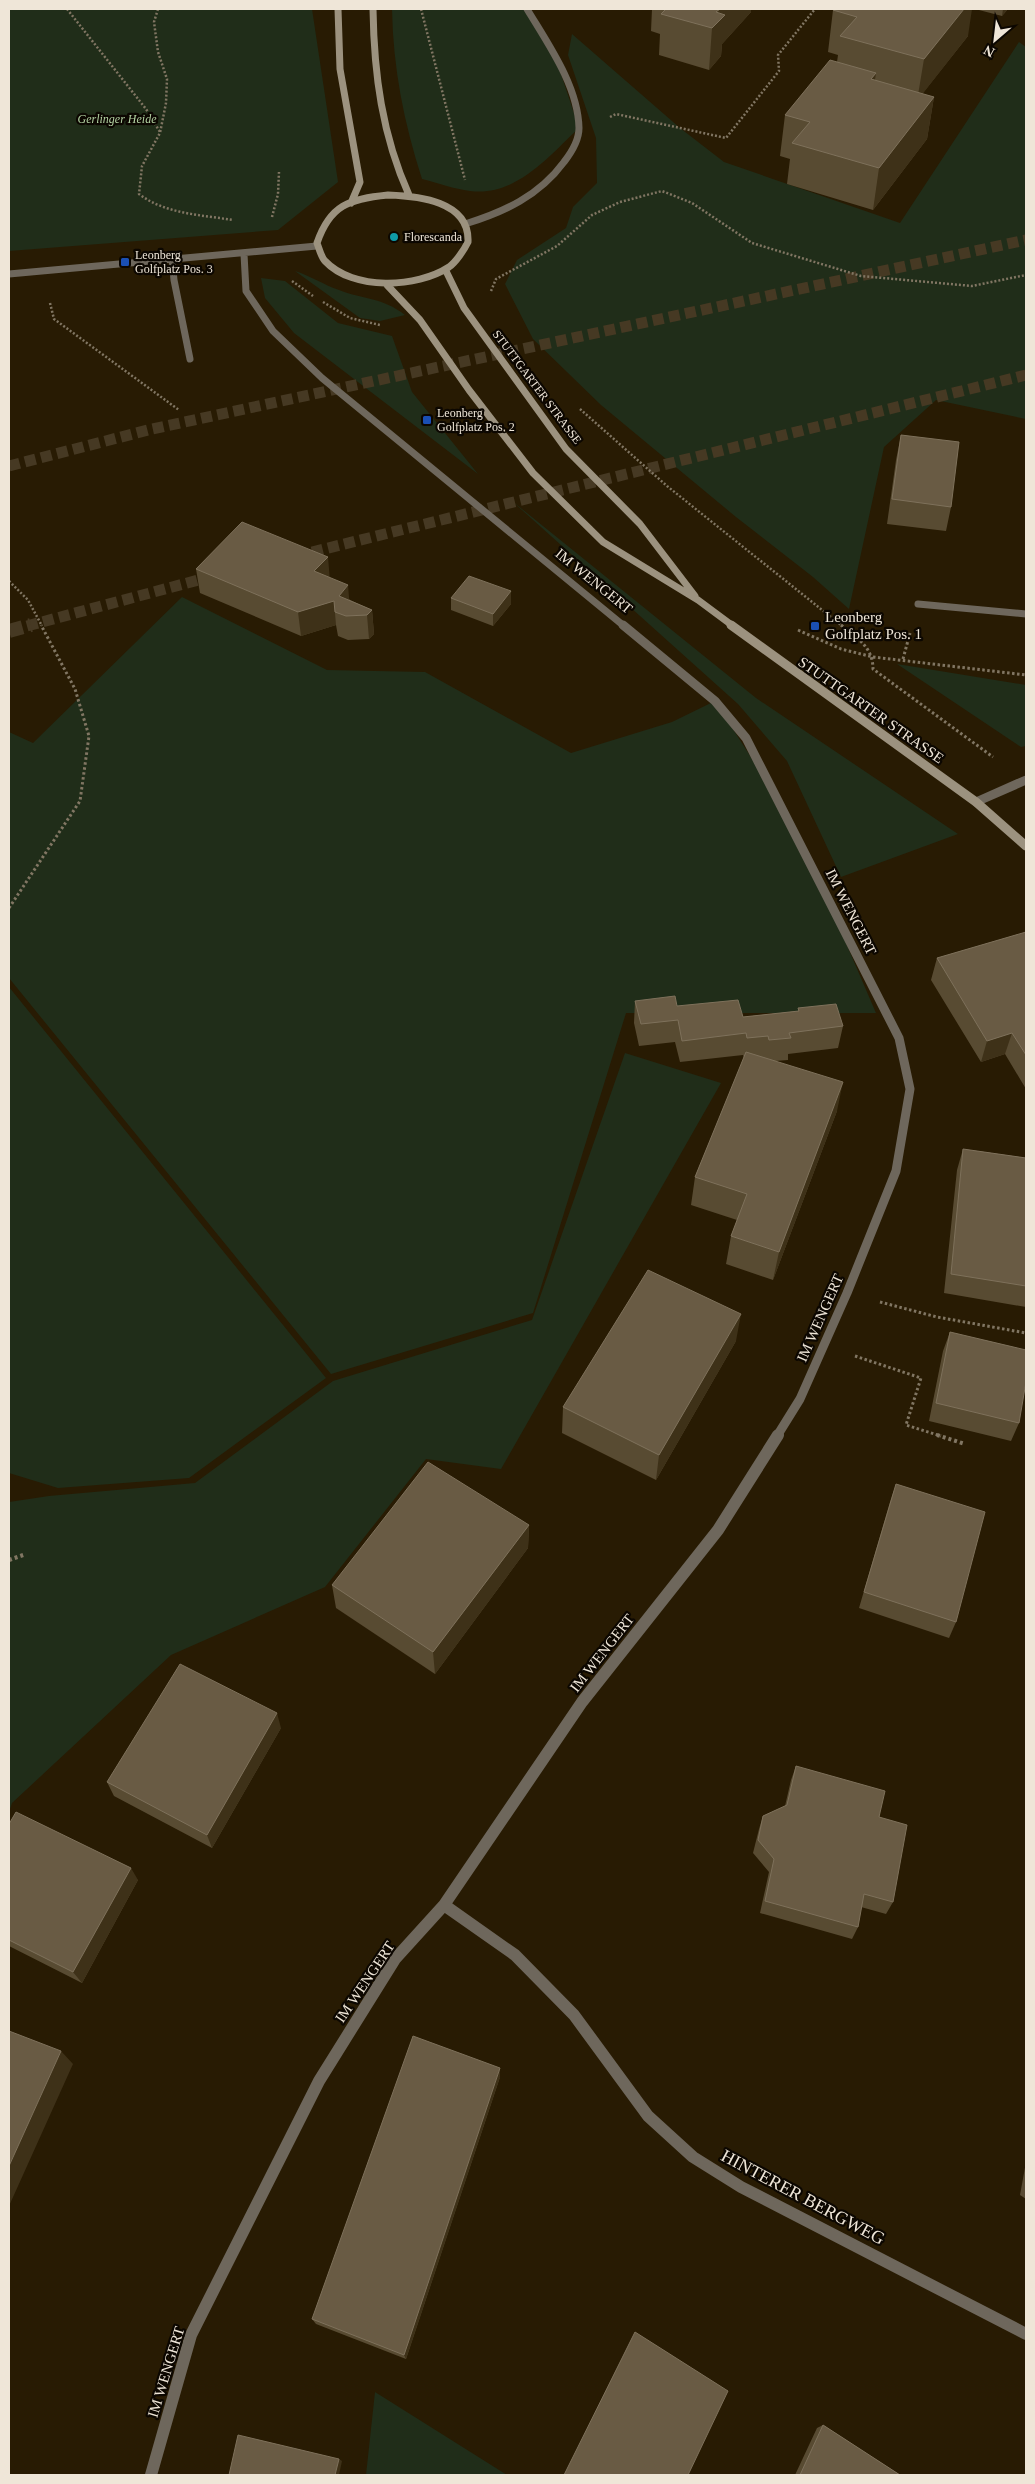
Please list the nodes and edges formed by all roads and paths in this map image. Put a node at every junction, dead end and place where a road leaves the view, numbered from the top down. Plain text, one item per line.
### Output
1 (67, 9) edge
2 (158, 9) edge
3 (338, 9) edge
4 (374, 9) edge
5 (421, 9) edge
6 (527, 9) edge
7 (815, 9) edge
8 (579, 128) junction
9 (160, 133) junction
10 (279, 172) dead end
11 (409, 195) junction
12 (351, 203) junction
13 (511, 209) junction
14 (465, 224) junction
15 (261, 234) junction
16 (317, 246) junction
17 (274, 250) junction
18 (244, 254) junction
19 (172, 259) junction
20 (446, 271) junction
21 (40, 272) junction
22 (9, 274) edge
23 (1026, 276) edge
24 (387, 285) junction
25 (488, 297) dead end
26 (190, 359) dead end
27 (577, 406) dead end
28 (179, 410) dead end
29 (9, 581) edge
30 (698, 600) junction
31 (918, 604) dead end
32 (1026, 614) edge
33 (873, 656) junction
34 (1026, 675) edge
35 (1026, 780) edge
36 (976, 802) junction
37 (1026, 846) edge
38 (9, 908) edge
39 (847, 1293) junction
40 (1026, 1333) edge
41 (824, 1346) junction
42 (965, 1444) dead end
43 (26, 1554) dead end
44 (9, 1560) edge
45 (444, 1905) junction
46 (1026, 2334) edge
47 (151, 2475) edge

1 - 9 path
2 - 9 path
3 - 12 main road
4 - 11 main road
5 - 13 path
6 - 8 street
7 - 8 path
8 - 13 street
9 - 15 path
10 - 15 path
11 - 12 main road
11 - 14 main road
12 - 16 main road
13 - 14 street
14 - 20 main road
15 - 17 path
16 - 17 street
16 - 24 main road
17 - 18 street
18 - 19 street
18 - 39 street, IM WENGERT
19 - 21 street
19 - 26 street
20 - 24 main road
20 - 30 main road, STUTTGARTER STRASSE
21 - 22 street
21 - 28 path
23 - 25 path
24 - 30 main road, STUTTGARTER STRASSE
27 - 33 path
29 - 38 path
30 - 36 main road, STUTTGARTER STRASSE
31 - 32 street
33 - 34 path
33 - 35 path
35 - 36 street
36 - 37 main road, STUTTGARTER STRASSE
39 - 40 path
39 - 41 street, IM WENGERT
41 - 42 path
41 - 45 street, IM WENGERT
43 - 44 path
45 - 46 street, HINTERER BERGWEG
45 - 47 street, IM WENGERT

